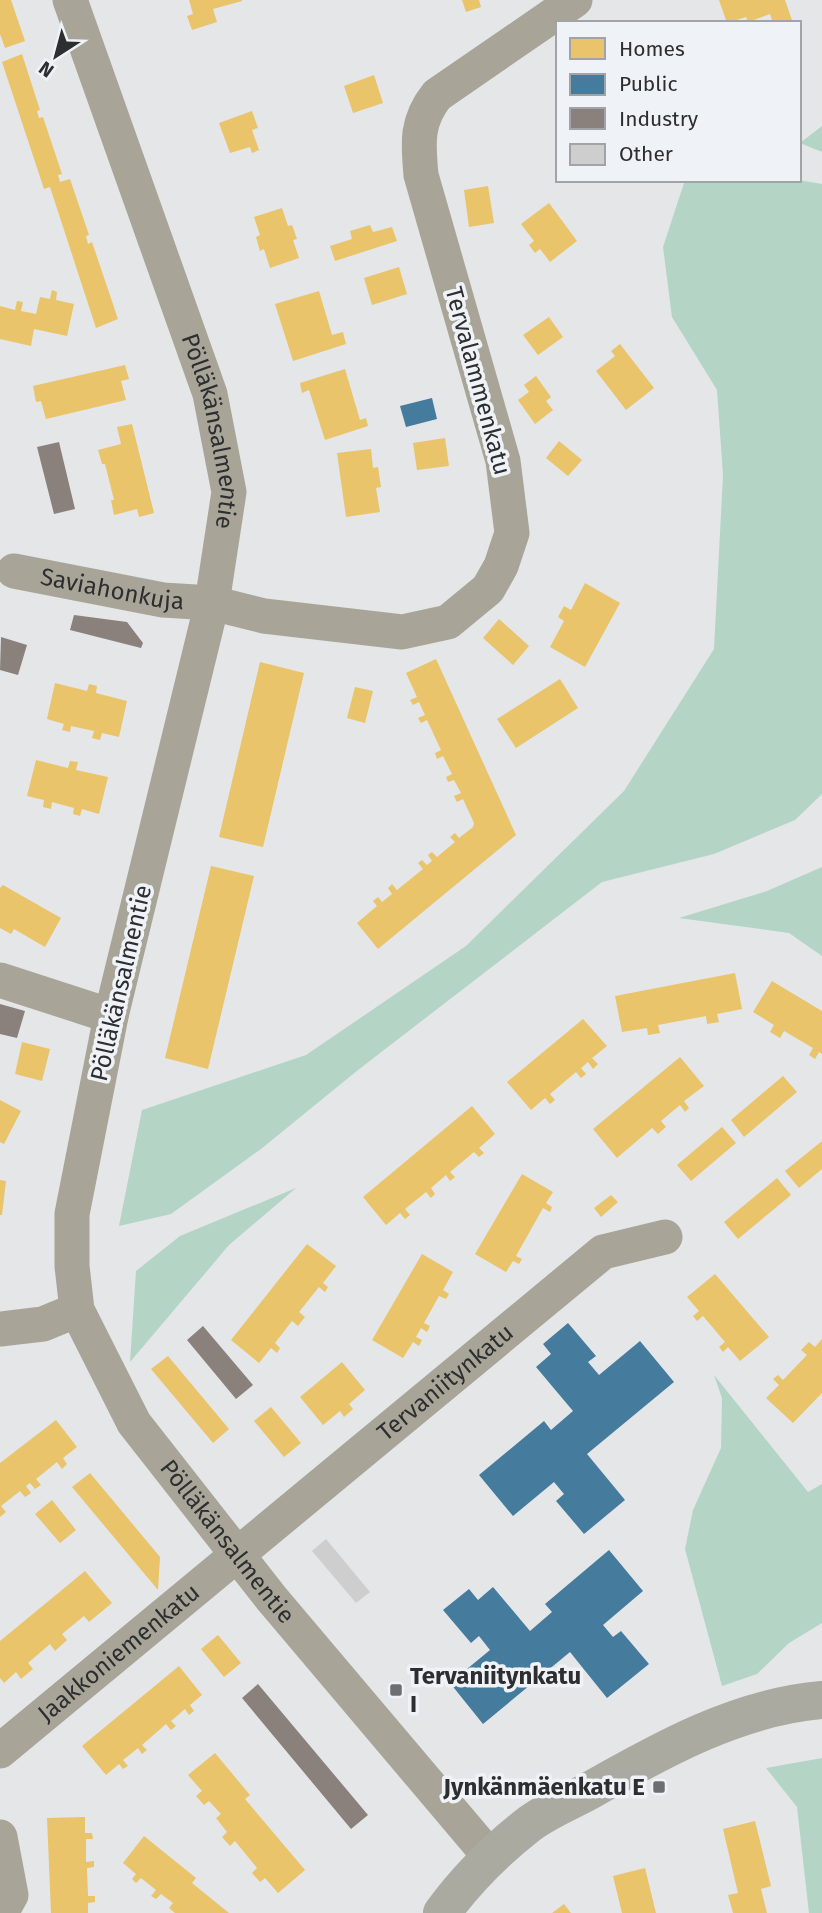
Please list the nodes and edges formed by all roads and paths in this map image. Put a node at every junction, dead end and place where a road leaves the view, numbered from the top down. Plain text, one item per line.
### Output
1 (70, 0) edge
2 (575, 0) edge
3 (14, 571) dead end
4 (212, 603) junction
5 (0, 980) edge
6 (111, 1016) junction
7 (665, 1237) dead end
8 (77, 1310) junction
9 (0, 1329) edge
10 (238, 1553) junction
11 (822, 1700) edge
12 (0, 1751) edge
13 (0, 1837) edge
14 (491, 1858) junction
15 (1, 1913) edge
16 (442, 1913) edge

1 - 4 street, Pölläkänsalmentie
2 - 4 street, Tervalammenkatu
3 - 4 street, Saviahonkuja
4 - 6 street, Pölläkänsalmentie
5 - 6 street
6 - 8 street, Pölläkänsalmentie
7 - 10 street, Tervaniitynkatu
8 - 9 street
8 - 10 street, Pölläkänsalmentie
10 - 12 street, Jaakkoniemenkatu
10 - 14 street, Pölläkänsalmentie
11 - 14 main road
13 - 15 street
14 - 16 main road

